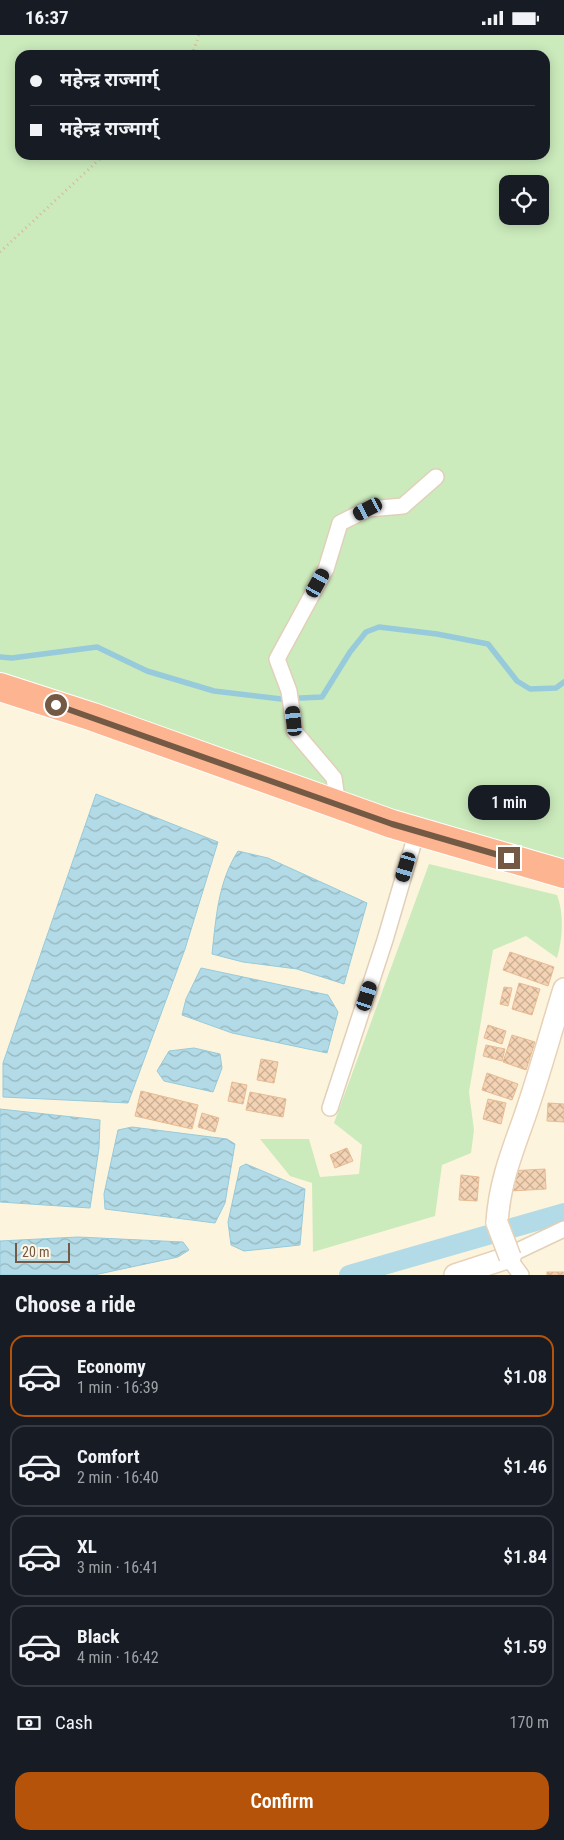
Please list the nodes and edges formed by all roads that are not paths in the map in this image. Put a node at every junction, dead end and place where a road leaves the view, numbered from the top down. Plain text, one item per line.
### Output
1 (436, 477) dead end
2 (0, 687) edge
3 (338, 805) junction
4 (417, 831) junction
5 (564, 874) edge
6 (564, 989) edge
7 (330, 1108) dead end
8 (564, 1229) edge
9 (509, 1256) junction
10 (455, 1275) edge
11 (521, 1275) edge

1 - 3 street
2 - 3 highway
3 - 4 highway
4 - 5 highway
4 - 7 street
6 - 9 street, bridge
8 - 9 street
9 - 10 street
9 - 11 street

